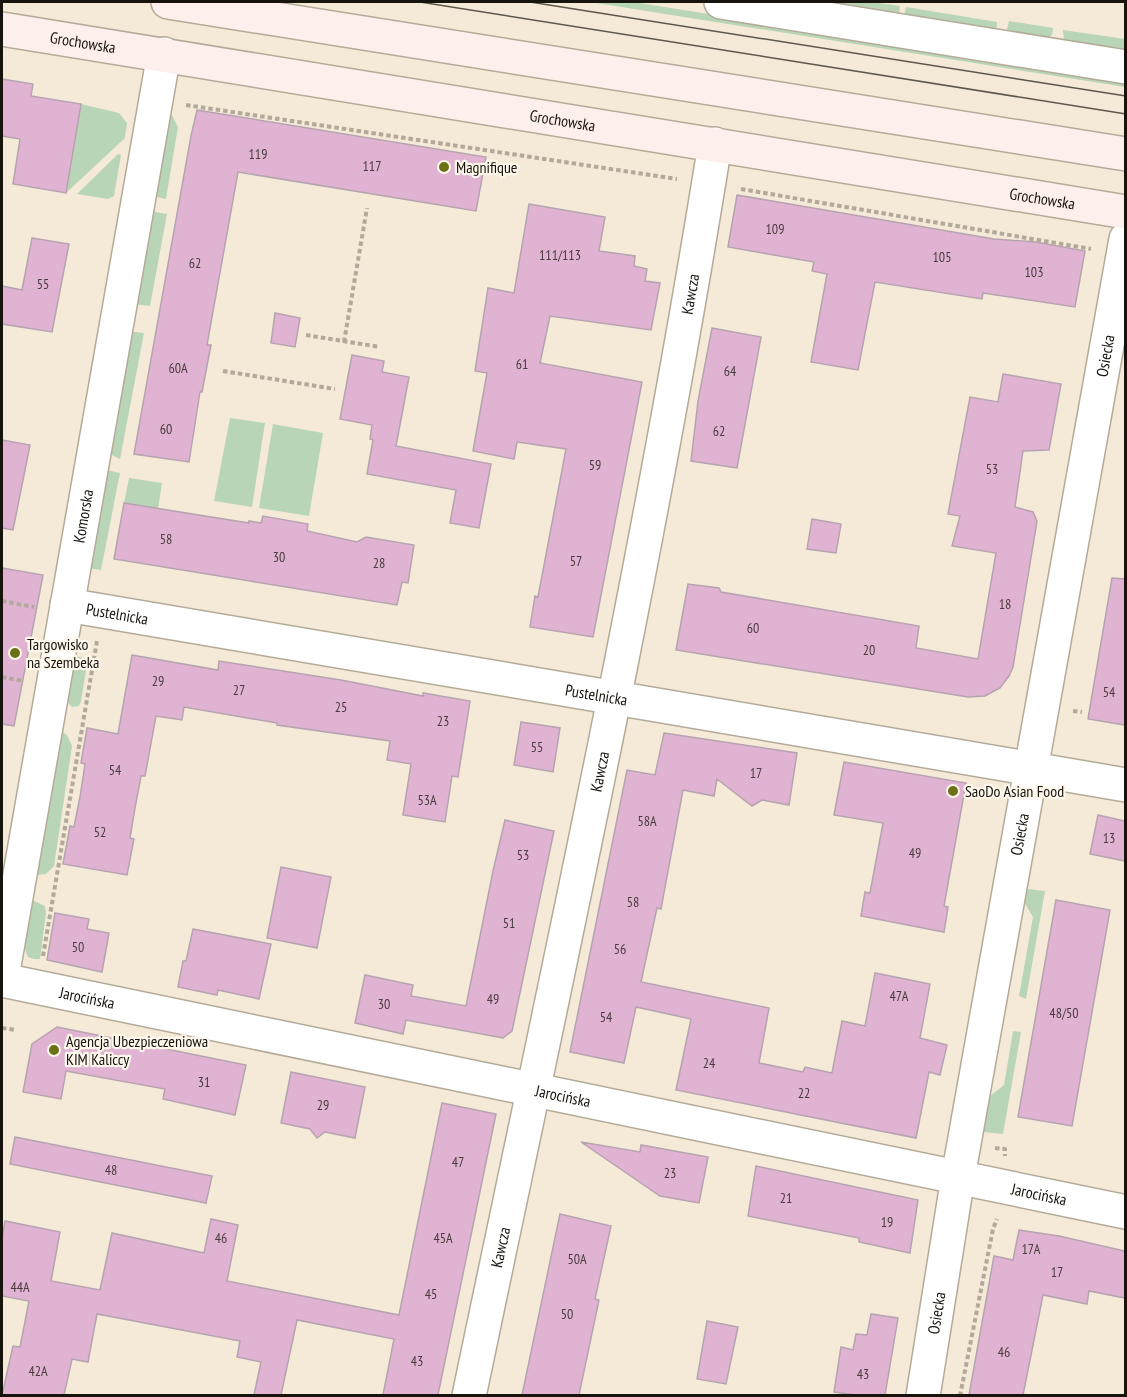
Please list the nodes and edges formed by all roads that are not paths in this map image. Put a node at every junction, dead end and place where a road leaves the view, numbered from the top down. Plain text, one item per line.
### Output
1 (168, 2) edge
2 (721, 2) edge
3 (2, 29) edge
4 (164, 54) junction
5 (1125, 67) edge
6 (715, 144) junction
7 (1125, 154) edge
8 (1125, 212) edge
9 (1125, 239) edge
10 (67, 605) junction
11 (615, 699) junction
12 (1032, 768) junction
13 (1125, 785) edge
14 (2, 979) edge
15 (533, 1089) junction
16 (958, 1177) junction
17 (1125, 1212) edge
18 (469, 1395) edge
19 (923, 1395) edge

1 - 7 main road
2 - 5 street
3 - 4 main road, Grochowska
4 - 6 main road, Grochowska
4 - 10 street, Komorska
6 - 8 main road, Grochowska
6 - 11 street, Kawcza
9 - 12 street, Osiecka
10 - 11 street, Pustelnicka
10 - 14 street, Komorska
11 - 12 street, Pustelnicka
11 - 15 street, Kawcza
12 - 13 street, Pustelnicka
12 - 16 street, Osiecka
14 - 15 street, Jarocińska
15 - 16 street, Jarocińska
15 - 18 street, Kawcza
16 - 17 street, Jarocińska
16 - 19 street, Osiecka

